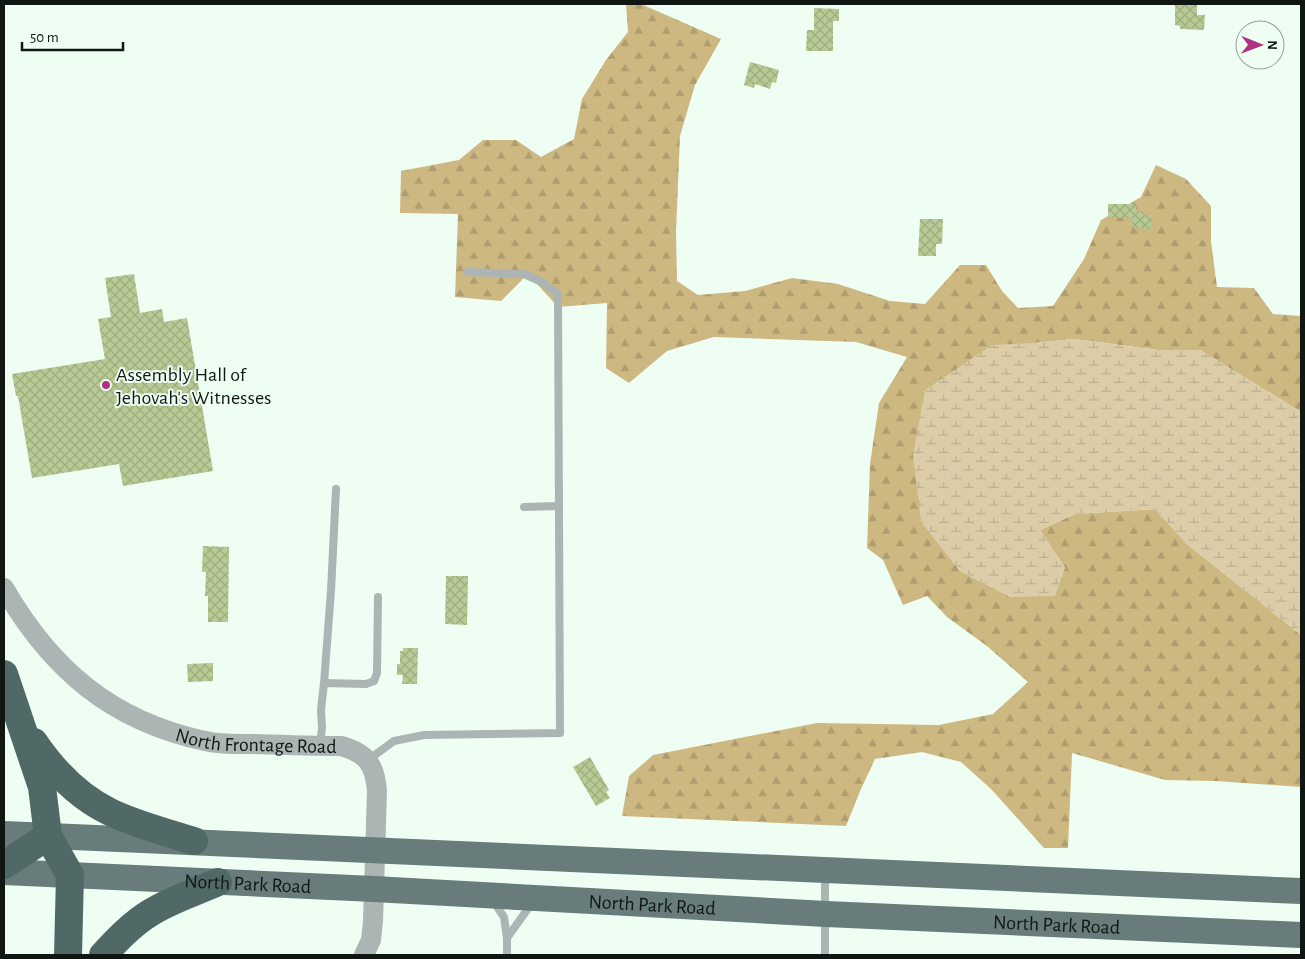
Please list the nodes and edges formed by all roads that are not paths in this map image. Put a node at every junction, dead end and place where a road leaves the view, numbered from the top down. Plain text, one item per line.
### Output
1 (468, 272) dead end
2 (336, 489) dead end
3 (524, 506) dead end
4 (559, 506) junction
5 (4, 588) edge
6 (378, 597) dead end
7 (4, 674) edge
8 (324, 683) junction
9 (22, 724) junction
10 (320, 746) junction
11 (367, 761) junction
12 (4, 834) edge
13 (48, 836) junction
14 (194, 841) junction
15 (374, 849) junction
16 (4, 866) edge
17 (825, 869) junction
18 (4, 872) edge
19 (70, 875) junction
20 (218, 882) junction
21 (374, 889) junction
22 (1301, 891) edge
23 (490, 896) junction
24 (536, 898) junction
25 (826, 914) junction
26 (1301, 935) edge
27 (507, 938) junction
28 (68, 955) edge
29 (103, 955) edge
30 (364, 955) edge
31 (507, 955) edge
32 (825, 955) edge

1 - 4 lane
2 - 8 lane
3 - 4 lane
4 - 11 lane
5 - 10 street, North Frontage Road
6 - 8 lane
7 - 9 highway
8 - 10 lane
9 - 13 highway
9 - 14 highway
10 - 11 street, North Frontage Road
11 - 15 street
12 - 13 main road, North Park Road
13 - 14 main road, North Park Road
13 - 16 highway
13 - 19 highway
14 - 15 main road, North Park Road
15 - 17 main road, North Park Road
15 - 21 street
17 - 22 main road, North Park Road
17 - 25 lane
18 - 19 main road, North Park Road
19 - 20 main road, North Park Road
19 - 28 highway
20 - 21 main road, North Park Road
20 - 29 highway
21 - 23 main road, North Park Road
21 - 30 street
23 - 24 main road, North Park Road
23 - 27 lane
24 - 25 main road, North Park Road
24 - 27 lane
25 - 26 main road, North Park Road
25 - 32 lane
27 - 31 lane

